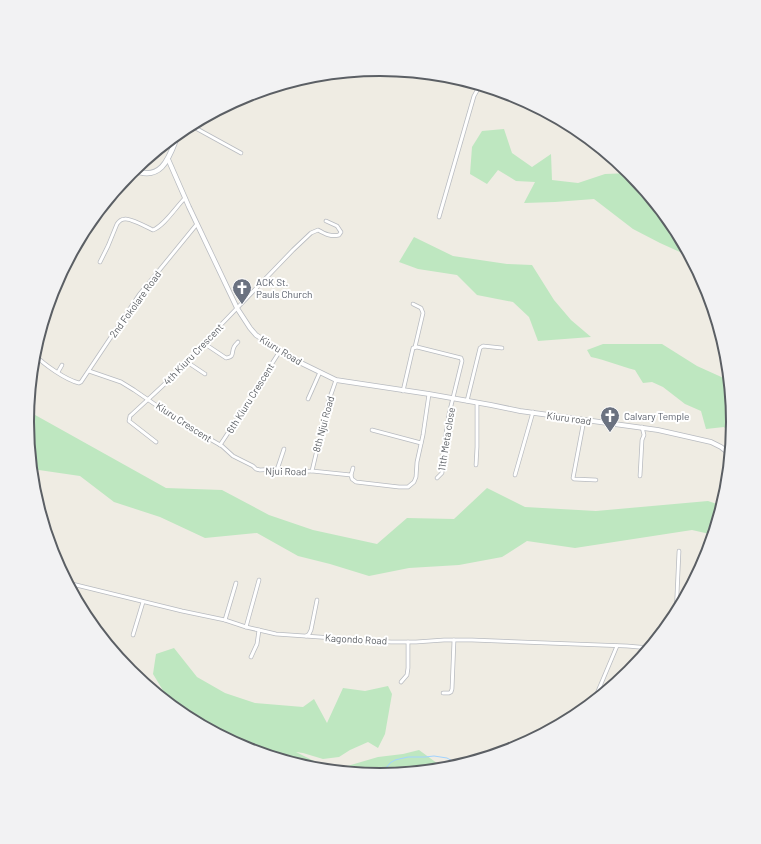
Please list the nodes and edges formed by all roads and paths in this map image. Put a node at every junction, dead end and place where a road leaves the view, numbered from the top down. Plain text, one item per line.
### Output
1 (478, 89) edge
2 (197, 129) edge
3 (174, 144) edge
4 (241, 153) dead end
5 (168, 160) junction
6 (140, 172) edge
7 (185, 198) junction
8 (439, 217) dead end
9 (326, 221) dead end
10 (197, 224) junction
11 (100, 262) dead end
12 (413, 304) dead end
13 (237, 308) junction
14 (238, 342) dead end
15 (205, 344) junction
16 (415, 347) junction
17 (502, 348) dead end
18 (280, 351) junction
19 (40, 360) edge
20 (187, 362) junction
21 (62, 365) dead end
22 (89, 371) junction
23 (58, 372) junction
24 (320, 372) junction
25 (205, 374) dead end
26 (336, 380) junction
27 (403, 391) junction
28 (429, 394) junction
29 (148, 399) junction
30 (308, 399) dead end
31 (452, 399) junction
32 (467, 401) junction
33 (477, 403) junction
34 (533, 412) junction
35 (584, 420) junction
36 (642, 428) junction
37 (372, 430) dead end
38 (156, 442) dead end
39 (421, 444) junction
40 (220, 445) junction
41 (284, 449) dead end
42 (725, 451) edge
43 (476, 465) dead end
44 (353, 468) dead end
45 (277, 470) junction
46 (312, 470) junction
47 (351, 475) junction
48 (515, 475) dead end
49 (640, 476) dead end
50 (437, 478) dead end
51 (596, 480) dead end
52 (679, 551) dead end
53 (259, 580) dead end
54 (236, 584) dead end
55 (75, 586) edge
56 (317, 600) dead end
57 (143, 602) junction
58 (677, 602) edge
59 (225, 620) junction
60 (246, 627) junction
61 (259, 630) junction
62 (133, 635) dead end
63 (306, 636) junction
64 (454, 640) junction
65 (408, 642) junction
66 (617, 646) junction
67 (643, 648) edge
68 (251, 657) dead end
69 (401, 682) dead end
70 (444, 693) dead end
71 (597, 693) edge

1 - 8 street
2 - 4 street
3 - 5 main road
5 - 6 main road
5 - 7 street, Kiuru Road
7 - 10 street, Kiuru Road
7 - 11 street
9 - 13 street, 4th Kiuru Crescent
10 - 13 street, Kiuru Road
10 - 22 street, 2nd Fokolare Road
12 - 16 street
13 - 15 street, 4th Kiuru Crescent
13 - 18 street, Kiuru Road
14 - 15 street
15 - 20 street, 4th Kiuru Crescent
16 - 27 street
16 - 31 street, 11th Meta close
17 - 32 street
18 - 24 street, Kiuru Road
18 - 40 street, 6th Kiuru Crescent
19 - 23 street
20 - 25 street
20 - 29 street, 4th Kiuru Crescent
21 - 23 street
22 - 23 street, 2nd Fokolare Road
22 - 29 street, Kiuru Crescent
24 - 26 street, Kiuru Road
24 - 30 street
26 - 27 street, Kiuru Road
26 - 46 street, 8th Njui Road
27 - 28 street, Kiuru road
28 - 31 street, Kiuru road
28 - 39 street
29 - 38 street, 4th Kiuru Crescent
29 - 40 street, Kiuru Crescent
31 - 32 street, Kiuru road
31 - 50 street, 11th Meta close
32 - 33 street, Kiuru road
33 - 34 street, Kiuru road
33 - 43 street
34 - 35 street, Kiuru road
34 - 48 street
35 - 36 street, Kiuru road
35 - 51 street
36 - 42 street, Kiuru road
36 - 49 street
37 - 39 street
39 - 47 street
40 - 45 street, Njui Road
41 - 45 street
44 - 47 street
45 - 46 street, Njui Road
46 - 47 street, Njui Road
52 - 58 street
53 - 60 street
54 - 59 street
55 - 57 street, Kagondo Road
56 - 63 street
57 - 59 street, Kagondo Road
57 - 62 street
59 - 60 street, Kagondo Road
60 - 61 street, Kagondo Road
61 - 63 street, Kagondo Road
61 - 68 street
63 - 65 street, Kagondo Road
64 - 65 street, Kagondo Road
64 - 66 street, Kagondo Road
64 - 70 street
65 - 69 street
66 - 67 street, Kagondo Road
66 - 71 street

